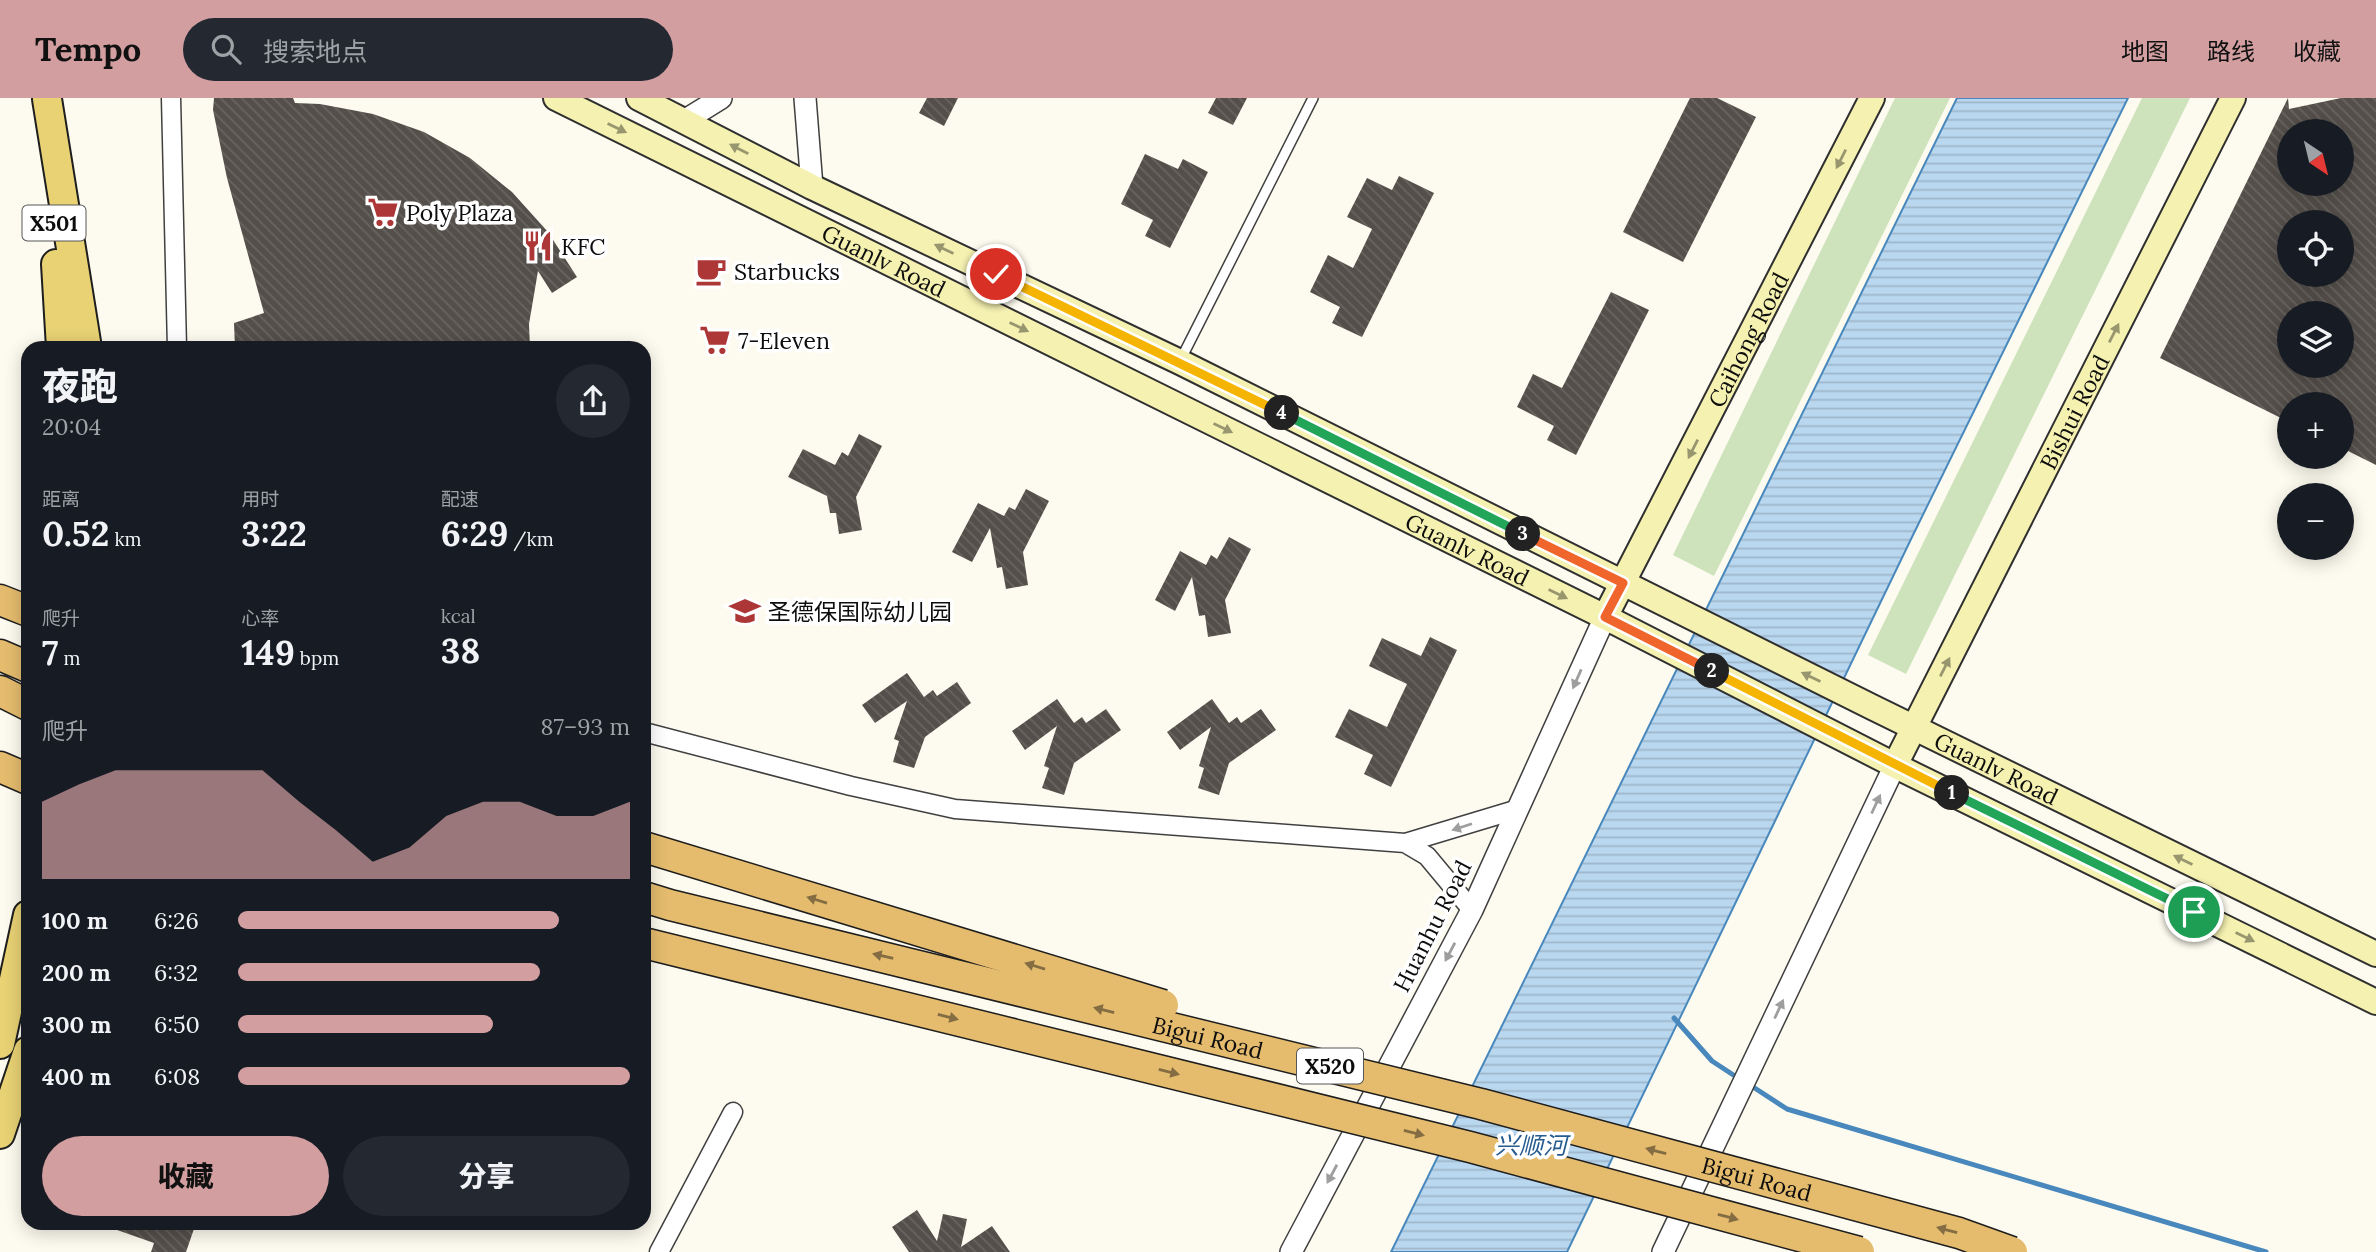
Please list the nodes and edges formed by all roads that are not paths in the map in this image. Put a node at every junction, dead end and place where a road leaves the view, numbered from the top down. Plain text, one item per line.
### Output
1 (47, 98) edge
2 (171, 98) edge
3 (556, 98) edge
4 (639, 98) edge
5 (720, 98) edge
6 (805, 98) edge
7 (1313, 98) edge
8 (1872, 98) edge
9 (2233, 98) edge
10 (2246, 98) edge
11 (684, 121) junction
12 (2217, 130) junction
13 (812, 187) junction
14 (61, 341) edge
15 (86, 341) edge
16 (177, 341) edge
17 (1180, 362) junction
18 (1623, 583) junction
19 (0, 600) edge
20 (21, 608) edge
21 (1605, 617) junction
22 (0, 655) edge
23 (21, 664) edge
24 (0, 691) edge
25 (21, 702) edge
26 (1914, 728) junction
27 (651, 734) edge
28 (1895, 765) junction
29 (0, 767) edge
30 (21, 776) edge
31 (1518, 808) junction
32 (1405, 843) junction
33 (651, 849) edge
34 (651, 899) edge
35 (1472, 910) junction
36 (651, 945) edge
37 (21, 947) edge
38 (651, 952) edge
39 (2376, 954) edge
40 (2376, 1002) edge
41 (917, 1009) junction
42 (0, 1044) edge
43 (21, 1072) edge
44 (733, 1112) dead end
45 (1522, 1115) junction
46 (0, 1134) edge
47 (659, 1252) edge
48 (1291, 1252) edge
49 (1663, 1252) edge
50 (1858, 1252) edge
51 (2012, 1252) edge

1 - 14 main road, X501
1 - 15 main road
2 - 16 street
3 -> 21 main road, Guanlv Road
4 - 11 main road, Guanlv Road
5 - 11 street
6 - 13 street
7 - 17 lane
8 -> 18 main road, Caihong Road
9 - 12 main road, Bishui Road
10 - 12 street
13 -> 11 main road, Guanlv Road
26 -> 12 main road, Bishui Road
17 -> 13 main road, Guanlv Road
17 - 18 main road, Guanlv Road
18 - 21 main road, Caihong Road
26 -> 18 main road, Guanlv Road
19 - 20 highway
21 - 28 main road, Guanlv Road
21 -> 31 street, Huanhu Road
22 - 23 highway
24 - 25 highway
26 - 28 main road, Bishui Road
39 -> 26 main road, Guanlv Road
27 - 32 street
28 -> 40 main road, Guanlv Road
49 -> 28 street
29 - 30 highway
31 -> 32 street
31 - 35 street, Huanhu Road
32 - 35 street
45 -> 33 highway, bridge
45 -> 34 highway, Bigui Road / X520, bridge
35 -> 48 street, Huanhu Road
36 - 41 highway, Bigui Road / X520, bridge
37 - 42 main road
38 - 41 highway, bridge
41 -> 50 highway, Bigui Road / X520, bridge
43 - 46 main road
44 - 47 street
51 -> 45 highway, Bigui Road / X520, bridge

